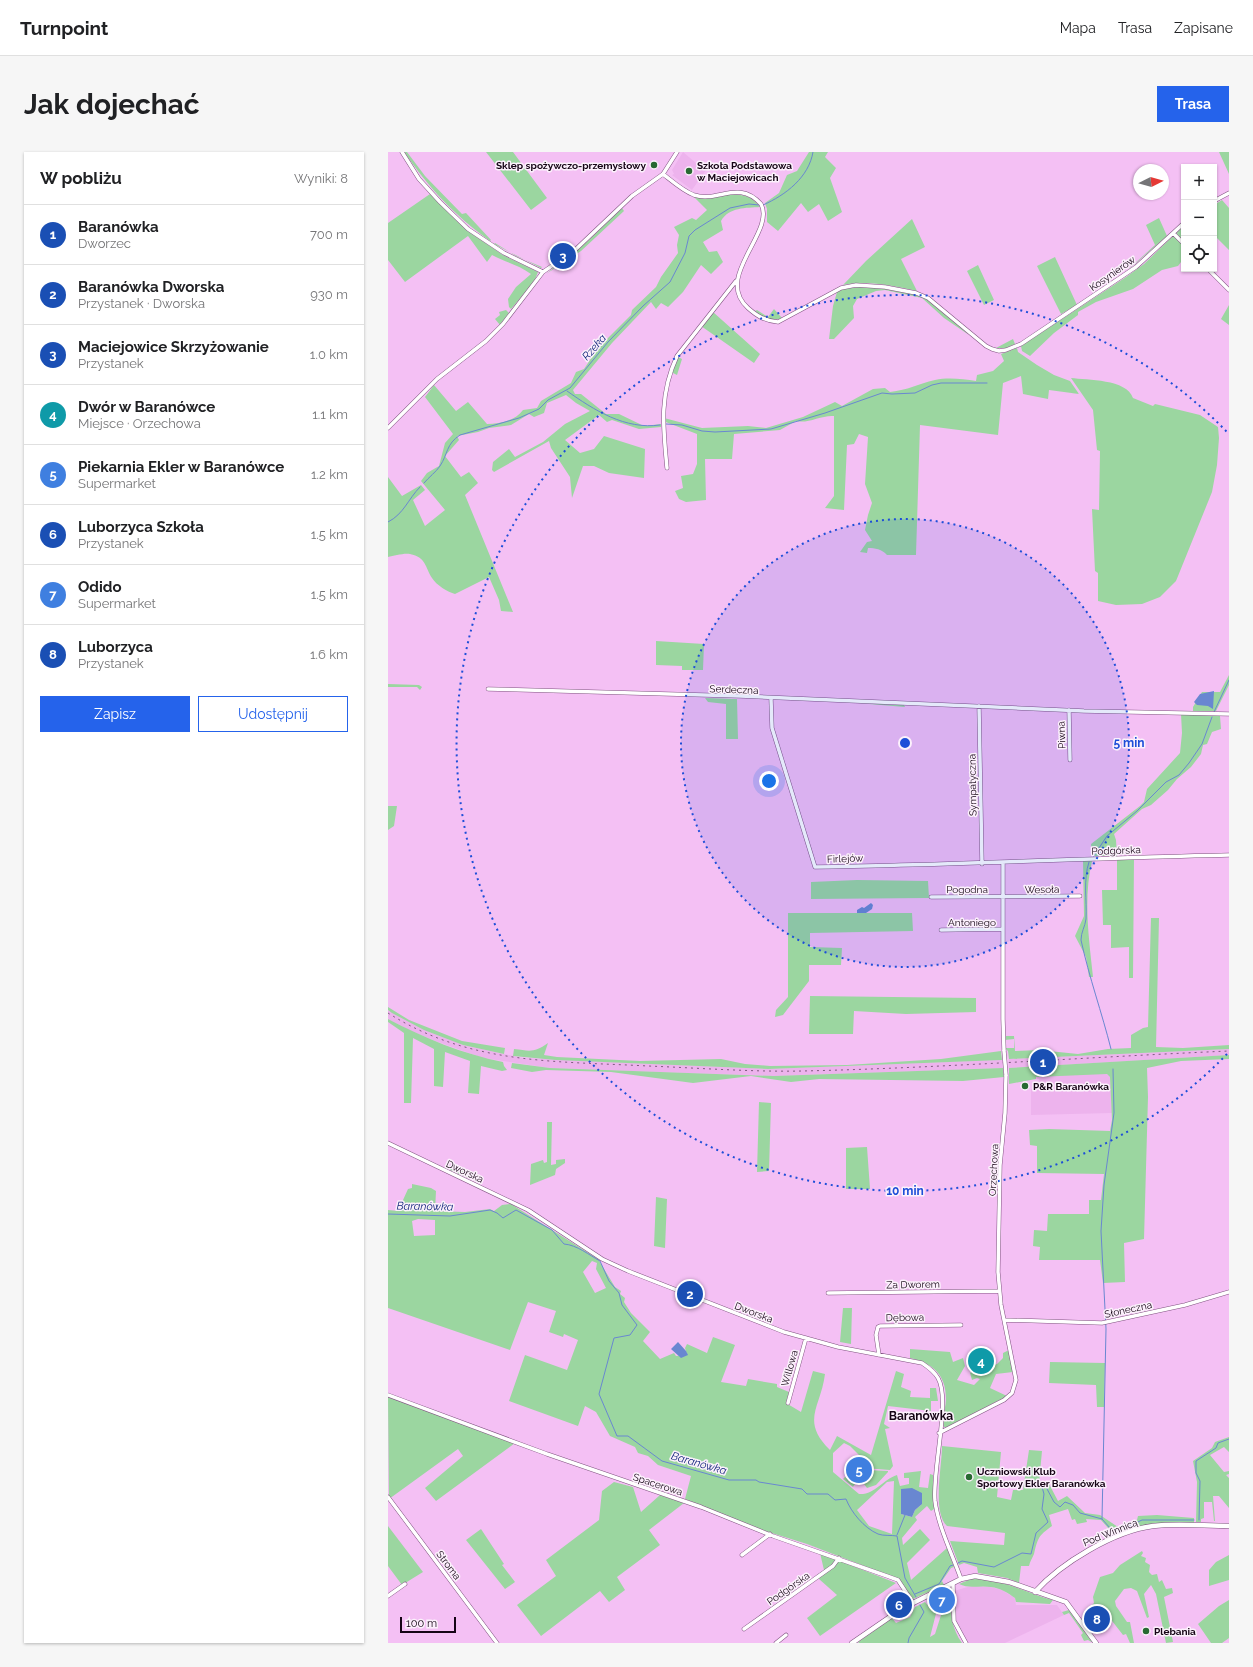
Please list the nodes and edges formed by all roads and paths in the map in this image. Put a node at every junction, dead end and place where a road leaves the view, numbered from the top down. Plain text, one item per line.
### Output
1 (402, 152) edge
2 (677, 152) edge
3 (663, 174) junction
4 (1229, 193) edge
5 (1216, 200) edge
6 (1181, 226) edge
7 (1173, 233) junction
8 (1181, 241) edge
9 (543, 272) junction
10 (1211, 272) edge
11 (736, 281) junction
12 (1229, 290) edge
13 (388, 428) edge
14 (667, 468) dead end
15 (488, 689) dead end
16 (771, 699) junction
17 (979, 706) junction
18 (1068, 710) junction
19 (1229, 714) edge
20 (1070, 760) dead end
21 (1229, 855) edge
22 (1003, 863) junction
23 (982, 864) junction
24 (1080, 896) dead end
25 (931, 897) dead end
26 (1003, 898) junction
27 (1003, 929) junction
28 (941, 930) dead end
29 (388, 1143) edge
30 (999, 1291) junction
31 (1229, 1292) edge
32 (828, 1293) dead end
33 (1004, 1320) junction
34 (961, 1325) dead end
35 (806, 1338) junction
36 (879, 1355) junction
37 (388, 1395) edge
38 (788, 1403) dead end
39 (939, 1433) junction
40 (388, 1497) edge
41 (1229, 1526) edge
42 (770, 1534) junction
43 (742, 1555) dead end
44 (839, 1558) junction
45 (961, 1579) junction
46 (405, 1584) dead end
47 (952, 1584) junction
48 (1035, 1592) junction
49 (388, 1596) edge
50 (913, 1603) junction
51 (744, 1629) dead end
52 (786, 1635) dead end
53 (497, 1643) edge
54 (776, 1643) edge
55 (852, 1643) edge
56 (966, 1643) edge
57 (1096, 1643) edge

1 - 9 street
2 - 3 street
3 - 9 street
3 - 11 street
4 - 5 street
6 - 7 street, Kosynierów
7 - 8 street
7 - 11 street, Kosynierów
9 - 13 street
10 - 12 street
11 - 14 street
15 - 16 street, Serdeczna
16 - 17 street, Serdeczna
16 - 23 street, Firlejów
17 - 18 street, Serdeczna
17 - 23 street, Sympatyczna
18 - 19 street, Serdeczna
18 - 20 street, Piwna
21 - 22 street, Podgórska
22 - 23 street, Firlejów
22 - 26 street, Orzechowa
24 - 26 street, Wesoła
25 - 26 street, Pogodna
26 - 27 street, Orzechowa
27 - 28 street, Antoniego
27 - 30 street, Orzechowa, bridge
29 - 35 street, Dworska
30 - 32 street, Za Dworem
30 - 33 street, Orzechowa
31 - 33 street, Słoneczna
33 - 39 street, Orzechowa
34 - 36 street, Dębowa
35 - 36 street, Dworska
35 - 38 street, Willowa
36 - 39 street, Dworska
37 - 42 street, Spacerowa
39 - 45 street, Dworska
40 - 53 street, Stroma
41 - 48 street, Pod Winnicą
42 - 43 street
42 - 44 street, Spacerowa
44 - 50 street, Spacerowa
44 - 51 street, Podgórska
45 - 47 street
45 - 48 street
46 - 49 street
47 - 50 street
47 - 56 street
48 - 57 street
50 - 55 street
52 - 54 street

